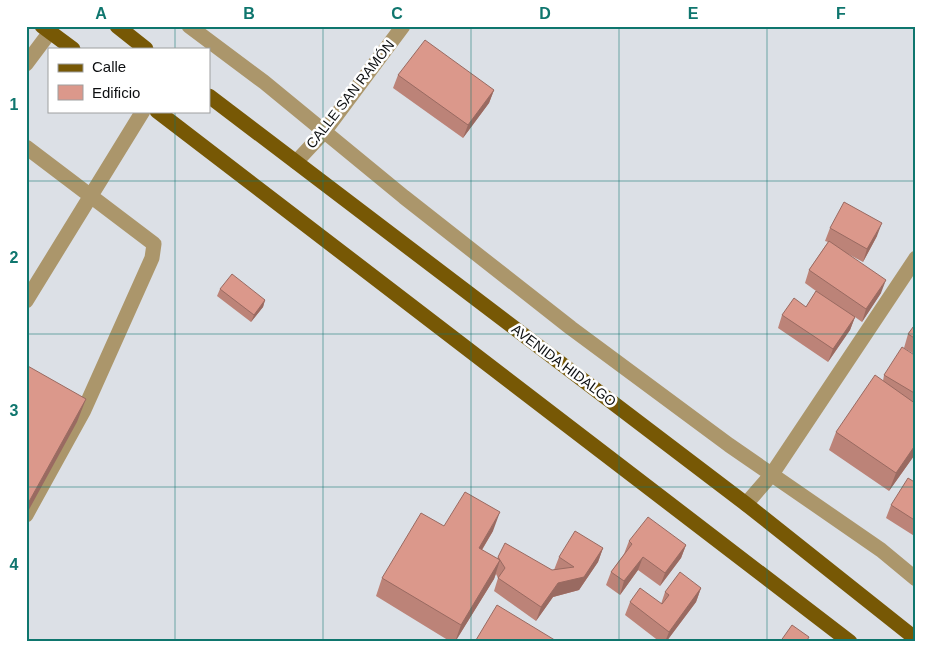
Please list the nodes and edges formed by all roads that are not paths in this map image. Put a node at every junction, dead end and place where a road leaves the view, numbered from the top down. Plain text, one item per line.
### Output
1 (117, 26) edge
2 (189, 26) edge
3 (403, 26) edge
4 (46, 29) edge
5 (72, 48) edge
6 (145, 48) edge
7 (26, 64) edge
8 (210, 97) edge
9 (142, 112) edge
10 (159, 112) edge
11 (324, 132) junction
12 (26, 147) edge
13 (296, 162) junction
14 (91, 196) junction
15 (916, 258) edge
16 (26, 300) edge
17 (49, 391) edge
18 (84, 410) junction
19 (772, 474) junction
20 (746, 504) junction
21 (26, 515) edge
22 (916, 579) edge
23 (916, 639) edge
24 (850, 642) edge

1 - 6 main road
2 - 11 street
3 - 11 street, CALLE SAN RAMÓN
4 - 5 main road
4 - 7 street
8 - 13 main road, AVENIDA HIDALGO
9 - 14 street
10 - 24 main road
11 - 13 street, CALLE SAN RAMÓN
11 - 19 street
12 - 14 street
13 - 20 main road, AVENIDA HIDALGO
14 - 16 street
14 - 18 street
15 - 19 street
17 - 18 street
18 - 21 street
19 - 20 street
19 - 22 street
20 - 23 main road, AVENIDA HIDALGO

